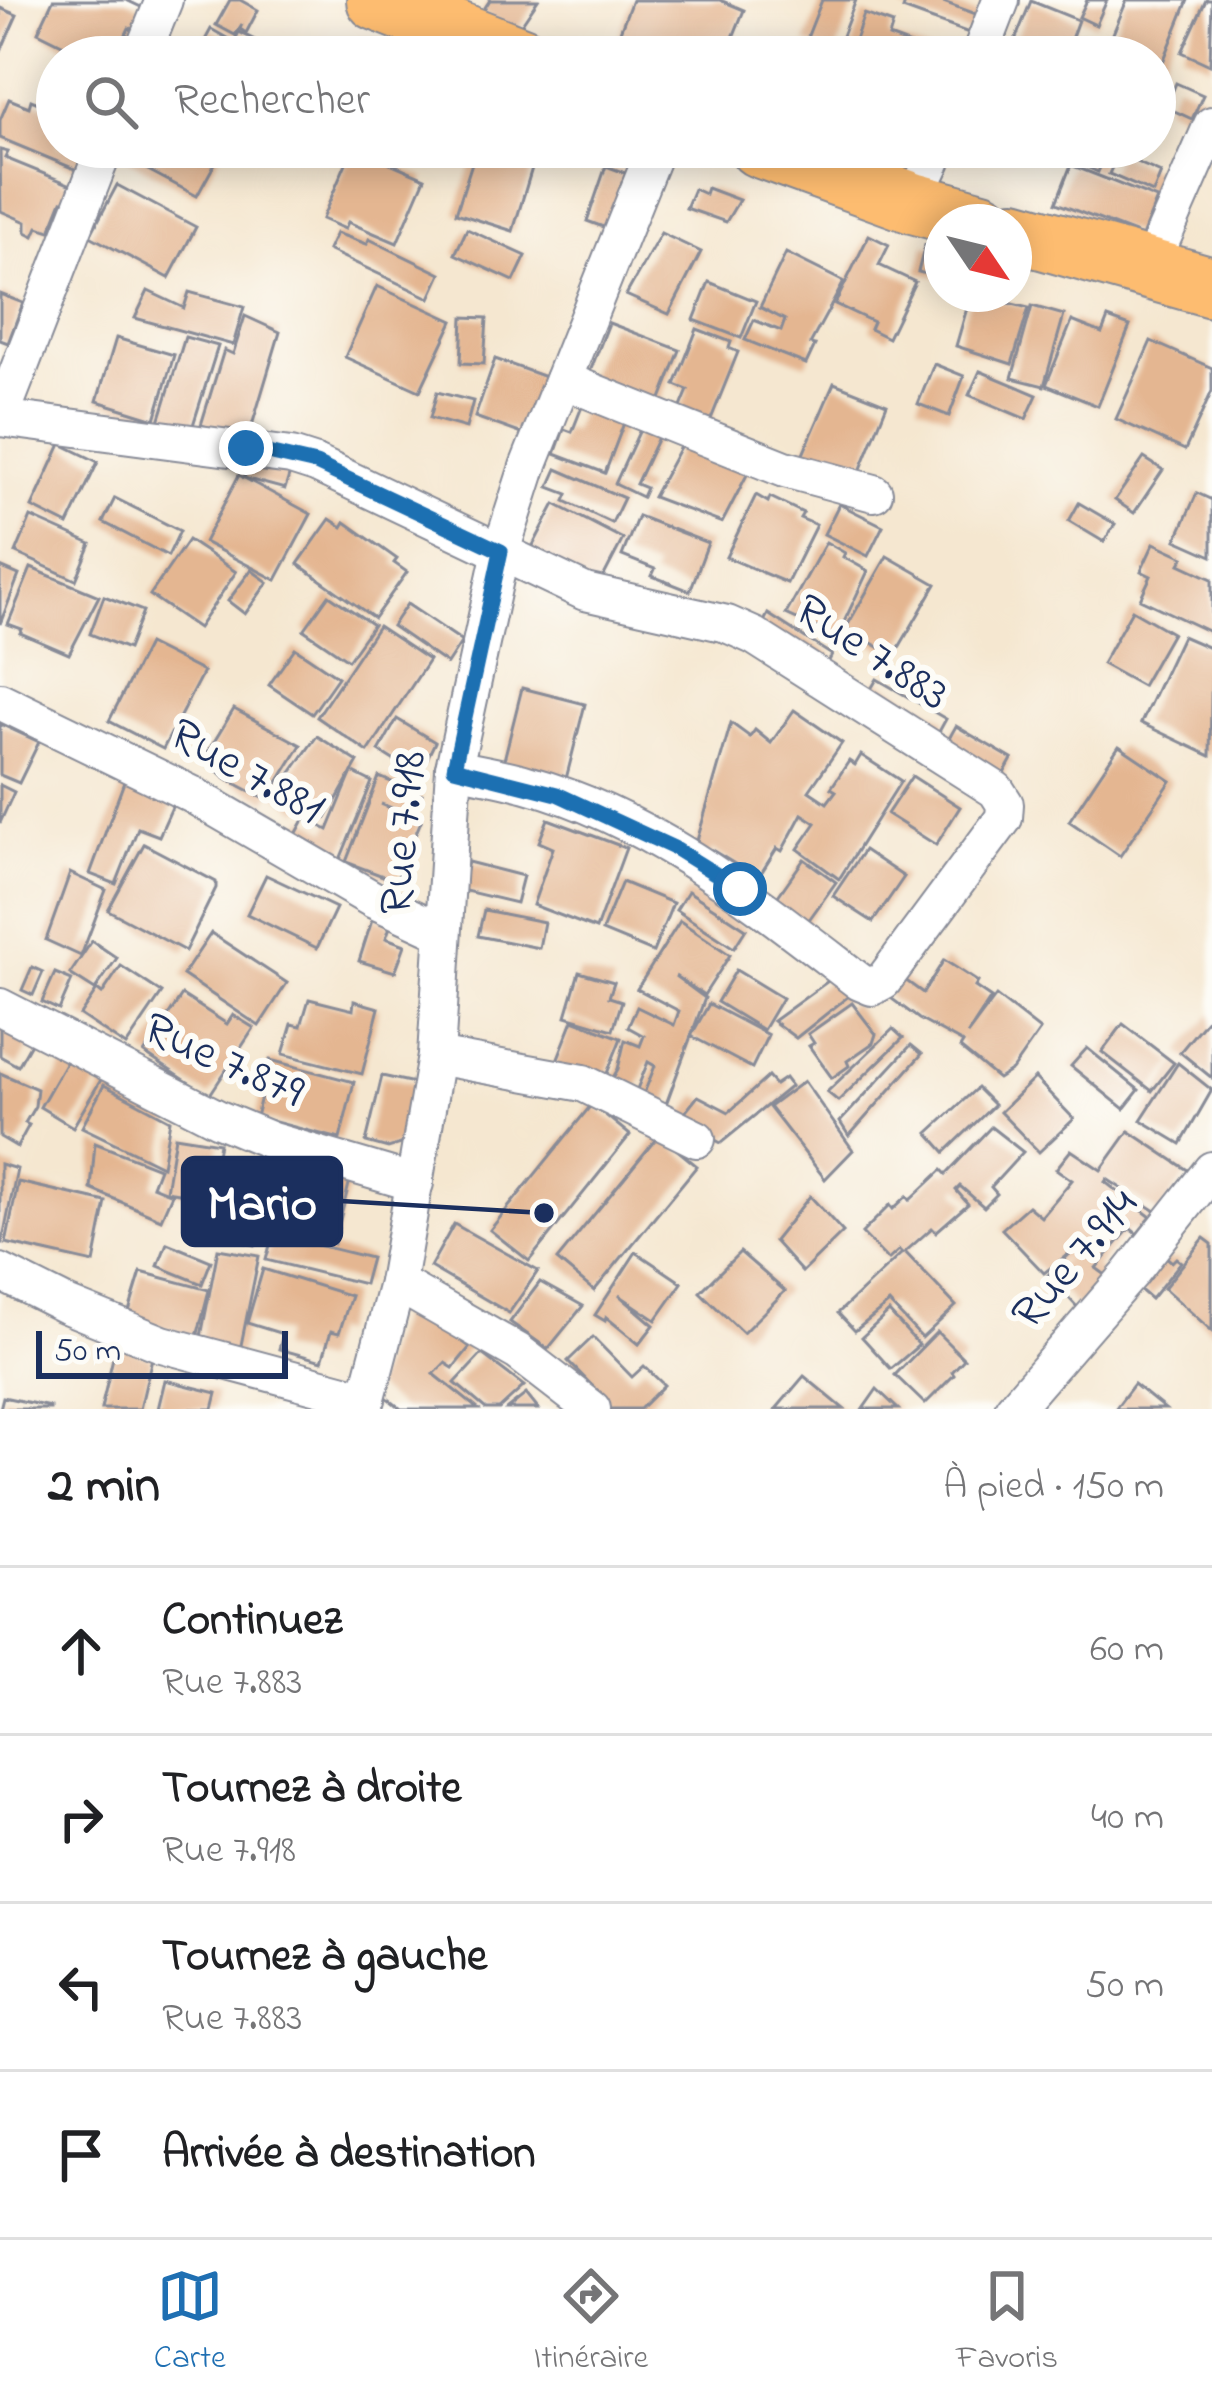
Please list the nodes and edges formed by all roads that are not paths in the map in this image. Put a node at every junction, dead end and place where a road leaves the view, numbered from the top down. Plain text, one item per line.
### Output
1 (164, 0) edge
2 (377, 0) edge
3 (1001, 0) edge
4 (149, 36) edge
5 (467, 36) edge
6 (987, 36) edge
7 (1212, 124) edge
8 (96, 168) edge
9 (648, 168) edge
10 (817, 168) edge
11 (929, 168) edge
12 (914, 203) junction
13 (924, 206) edge
14 (1032, 236) edge
15 (1149, 268) junction
16 (1212, 287) edge
17 (563, 380) junction
18 (0, 418) edge
19 (874, 493) dead end
20 (501, 551) junction
21 (0, 701) edge
22 (454, 768) junction
23 (443, 932) junction
24 (0, 1007) edge
25 (436, 1056) junction
26 (697, 1139) dead end
27 (1212, 1170) edge
28 (415, 1183) junction
29 (0, 1273) edge
30 (397, 1282) junction
31 (1034, 1402) edge
32 (366, 1404) edge
33 (592, 1409) edge

1 - 4 street
2 - 5 main road
3 - 6 street
7 - 15 street
8 - 18 street
9 - 17 street, Rue 7.918
10 - 12 main road
11 - 12 street
12 - 13 main road
14 - 15 main road
15 - 16 main road
17 - 19 street
17 - 20 street, Rue 7.918
18 - 20 street, Rue 7.883
20 - 22 street, Rue 7.918
20 - 22 street, Rue 7.883
21 - 23 street, Rue 7.881
22 - 23 street, Rue 7.918
23 - 25 street, Rue 7.918
24 - 28 street, Rue 7.879
25 - 26 street
25 - 28 street, Rue 7.918
27 - 31 street, Rue 7.914
28 - 30 street, Rue 7.918
29 - 32 street
30 - 32 street, Rue 7.918
30 - 33 street

